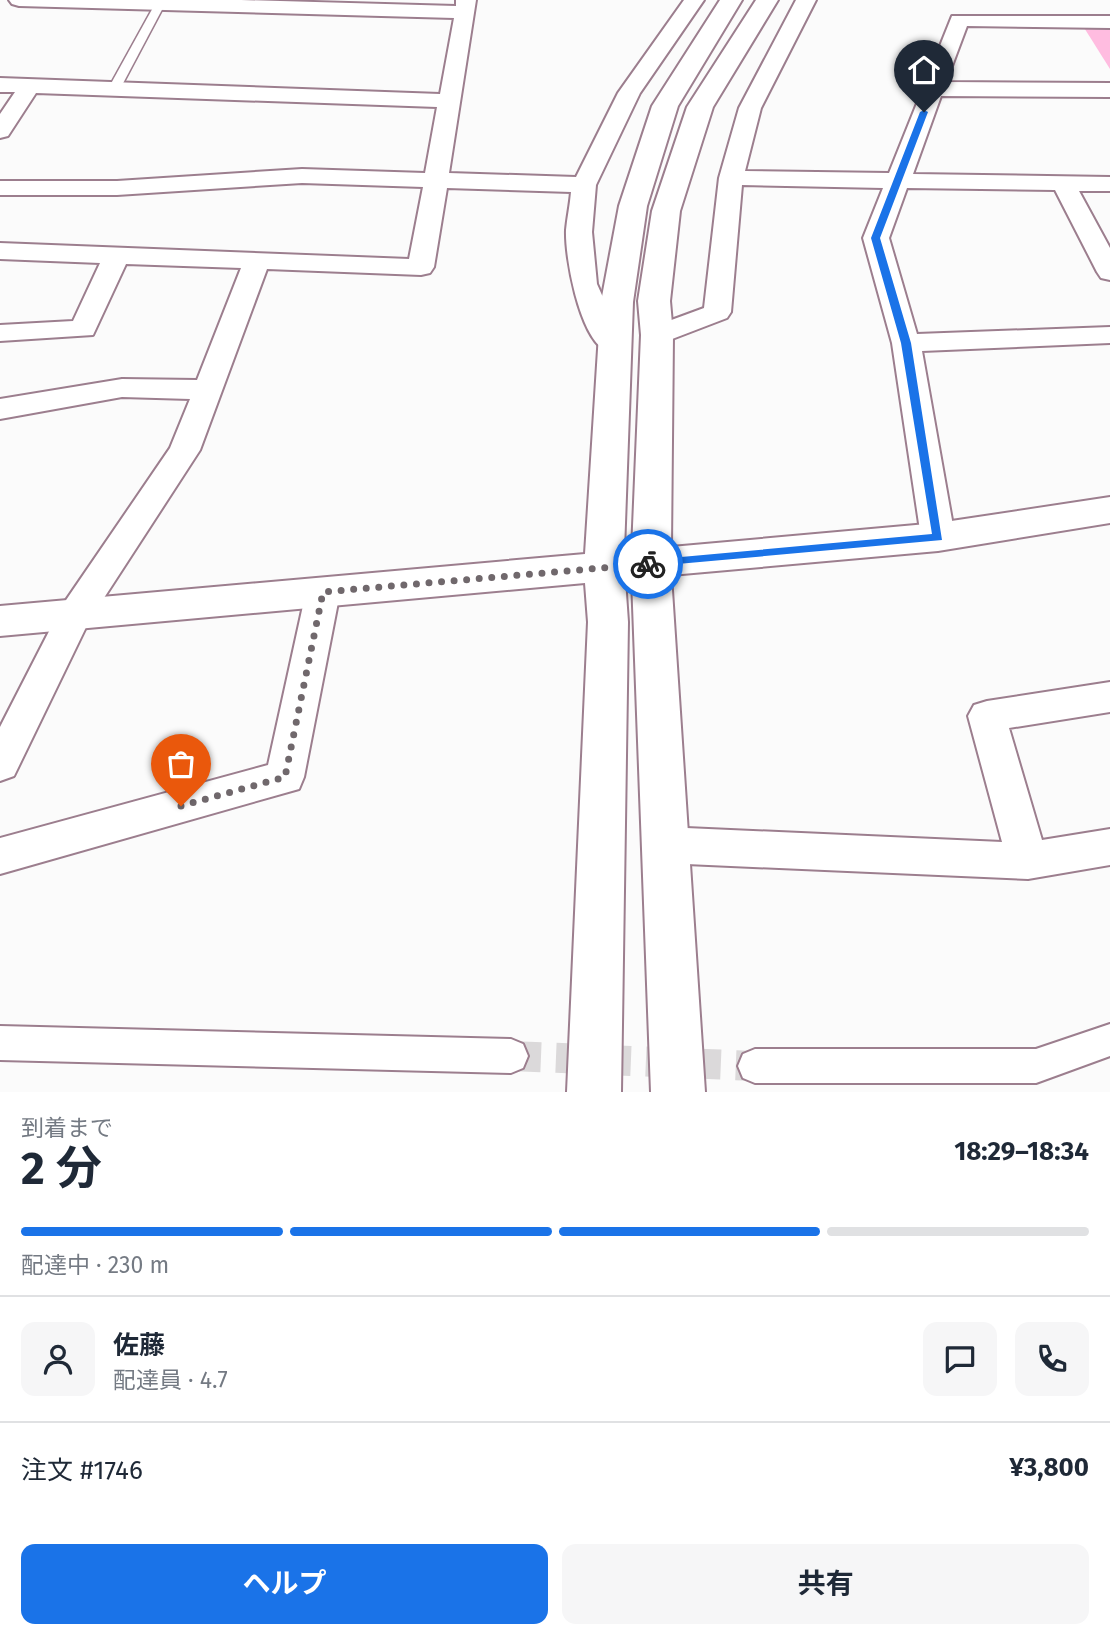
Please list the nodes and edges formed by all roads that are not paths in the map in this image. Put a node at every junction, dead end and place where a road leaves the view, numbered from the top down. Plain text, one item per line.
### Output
1 (19, 0) edge
2 (694, 0) edge
3 (731, 0) edge
4 (767, 0) edge
5 (806, 0) edge
6 (175, 3) edge
7 (466, 6) edge
8 (1110, 22) edge
9 (0, 85) edge
10 (30, 86) junction
11 (114, 89) junction
12 (933, 89) junction
13 (1110, 90) edge
14 (450, 101) junction
15 (0, 131) edge
16 (436, 178) junction
17 (731, 178) junction
18 (897, 182) junction
19 (1063, 183) junction
20 (1110, 184) edge
21 (584, 185) junction
22 (0, 188) edge
23 (0, 251) edge
24 (116, 256) junction
25 (257, 261) junction
26 (1110, 272) edge
27 (656, 318) junction
28 (0, 333) edge
29 (1110, 335) edge
30 (906, 343) junction
31 (614, 344) junction
32 (208, 390) junction
33 (0, 410) edge
34 (1110, 510) edge
35 (938, 537) junction
36 (651, 564) junction
37 (604, 567) junction
38 (323, 592) junction
39 (74, 614) junction
40 (0, 621) edge
41 (1110, 696) edge
42 (0, 765) edge
43 (664, 845) junction
44 (1110, 847) edge
45 (0, 856) edge
46 (1028, 861) junction
47 (1110, 1040) edge
48 (0, 1043) edge
49 (510, 1056) tunnel mouth
50 (755, 1066) tunnel mouth
51 (594, 1092) edge
52 (678, 1092) edge

1 - 6 street
2 - 21 street
3 - 31 street
4 - 27 street
5 - 17 street
6 - 7 street
6 - 11 lane
7 - 14 street
8 - 12 street
9 - 10 street
10 - 11 street
10 - 15 street
11 - 14 street
12 - 13 street
12 - 18 street
14 - 16 street
16 - 21 street
16 - 22 street
16 - 25 street
17 - 18 street
17 - 27 street
18 - 19 street
18 - 30 street
19 - 20 street
19 - 26 street
21 - 31 street
23 - 24 street
24 - 25 street
24 - 28 street
25 - 32 street
27 - 36 street
29 - 30 street
30 - 35 street
31 - 37 street
32 - 33 street
32 - 39 street
34 - 35 street
35 - 36 street
36 - 37 street
36 - 43 street
37 - 38 street
37 - 51 street
38 - 39 street
38 - 45 street
39 - 40 street
39 - 42 street
41 - 46 street
43 - 46 street
43 - 52 street
44 - 46 street
47 - 50 street
48 - 49 street

